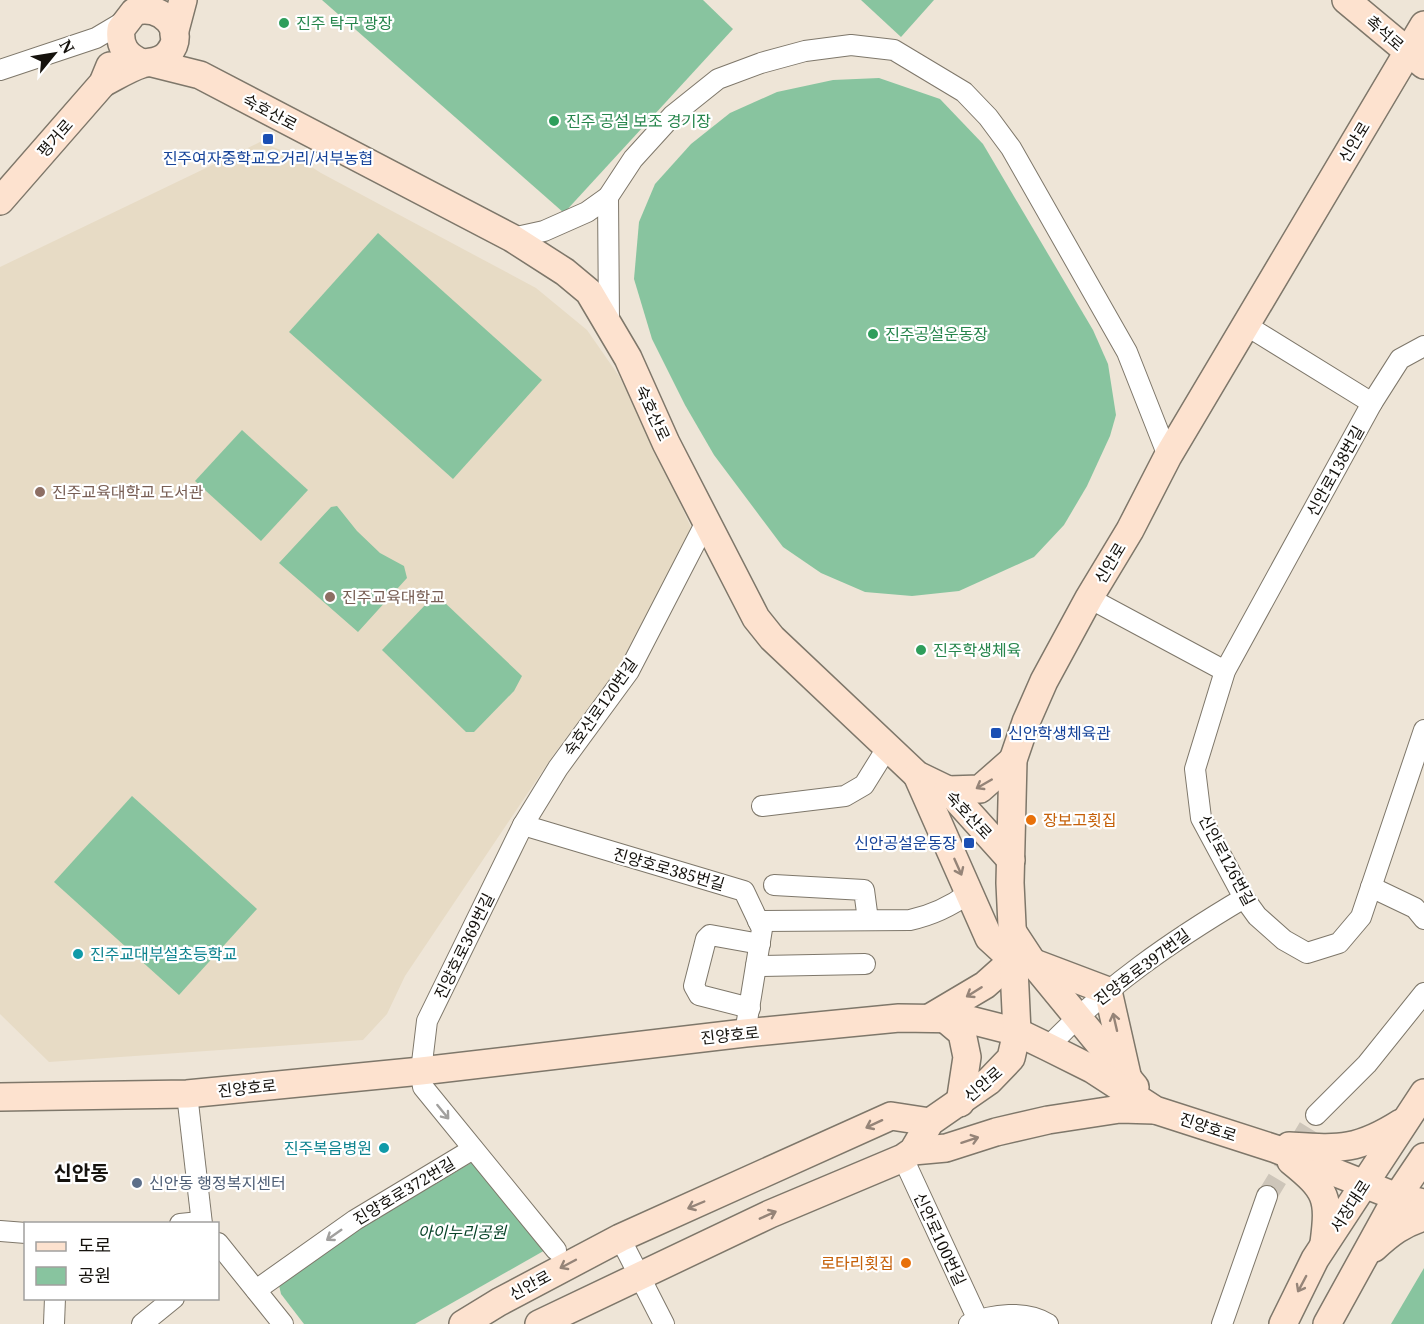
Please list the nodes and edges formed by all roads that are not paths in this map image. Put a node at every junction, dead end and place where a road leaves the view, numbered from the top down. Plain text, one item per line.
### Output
1 (183, 0) edge
2 (1346, 0) edge
3 (135, 17) edge
4 (1424, 25) edge
5 (174, 36) junction
6 (1416, 59) edge
7 (147, 63) junction
8 (0, 70) edge
9 (200, 75) junction
10 (103, 83) junction
11 (2, 197) edge
12 (608, 197) junction
13 (512, 238) junction
14 (609, 321) junction
15 (1244, 324) junction
16 (1424, 346) edge
17 (1372, 403) junction
18 (1168, 456) junction
19 (706, 522) junction
20 (1089, 598) junction
21 (1225, 671) junction
22 (1424, 730) edge
23 (887, 748) junction
24 (1013, 760) junction
25 (916, 775) junction
26 (948, 790) junction
27 (762, 806) dead end
28 (523, 825) junction
29 (1011, 860) junction
30 (774, 885) dead end
31 (1371, 887) junction
32 (969, 893) junction
33 (1244, 898) junction
34 (1424, 919) edge
35 (868, 920) junction
36 (758, 921) junction
37 (760, 944) junction
38 (1023, 962) junction
39 (865, 964) dead end
40 (756, 966) junction
41 (1108, 991) junction
42 (1424, 993) edge
43 (937, 1017) junction
44 (1076, 1017) junction
45 (748, 1020) junction
46 (1017, 1032) junction
47 (1048, 1047) junction
48 (421, 1071) junction
49 (1128, 1079) junction
50 (1424, 1093) edge
51 (187, 1094) junction
52 (0, 1097) edge
53 (960, 1103) junction
54 (1155, 1110) junction
55 (1316, 1115) tunnel mouth
56 (930, 1122) junction
57 (1403, 1122) junction
58 (1270, 1147) junction
59 (473, 1149) junction
60 (908, 1154) junction
61 (1424, 1157) edge
62 (1365, 1184) junction
63 (1267, 1196) tunnel mouth
64 (1397, 1197) junction
65 (1424, 1203) edge
66 (1424, 1217) edge
67 (201, 1222) edge
68 (0, 1231) edge
69 (24, 1233) edge
70 (620, 1238) junction
71 (1324, 1245) junction
72 (556, 1250) dead end
73 (221, 1254) edge
74 (1358, 1264) junction
75 (639, 1275) junction
76 (256, 1290) junction
77 (55, 1300) edge
78 (173, 1300) edge
79 (974, 1322) edge
80 (54, 1324) edge
81 (142, 1324) edge
82 (284, 1324) edge
83 (463, 1324) edge
84 (539, 1324) edge
85 (664, 1324) edge
86 (1048, 1324) edge
87 (1222, 1324) edge
88 (1283, 1324) edge
89 (1327, 1324) edge

1 - 5 street
2 - 6 street, 촉석로
3 - 5 street
3 - 7 street
3 - 8 street
3 - 10 street
4 - 6 street, 신안로
5 - 7 street
5 - 9 street
6 - 15 street, 신안로
7 - 9 street
7 - 10 street
9 - 13 street, 숙호산로
10 - 11 street, 평거로
12 - 13 street
12 - 14 street
12 - 18 street
13 - 14 street, 숙호산로
14 - 19 street, 숙호산로
15 - 17 street
15 - 18 street, 신안로
16 - 17 street, 신안로138번길
17 - 21 street, 신안로138번길
18 - 20 street, 신안로
19 - 23 street, 숙호산로
19 - 28 street, 숙호산로120번길
20 - 21 street
20 - 24 street, 신안로
21 - 33 street, 신안로126번길
22 - 31 street, 신안로126번길
23 - 25 street, 숙호산로
23 - 27 street
24 -> 26 street
24 - 29 street, 신안로
25 - 26 street, 숙호산로
25 -> 32 street
26 - 29 street, 숙호산로
28 - 36 street, 진양호로385번길
28 - 48 street, 진양호로369번길
29 - 38 street, 신안로
30 - 35 street
31 - 33 street, 신안로126번길
31 - 34 street
32 - 35 street
32 - 38 street
33 - 41 street, 진양호로397번길
35 - 36 street
36 - 37 street, 진양호로385번길
37 - 40 street, 진양호로385번길
37 - 45 street
38 - 41 street
38 -> 43 street
38 - 44 street
38 - 46 street, 신안로
39 - 40 street
40 - 45 street, 진양호로385번길
41 - 44 street, 진양호로397번길
49 -> 41 street
42 - 55 street
43 - 45 street, 진양호로
43 - 46 street, 진양호로
43 - 53 street
44 - 47 street, 진양호로397번길
44 - 49 street
45 - 48 street, 진양호로
46 - 47 street, 진양호로
46 - 53 street, 신안로
47 - 54 street, 진양호로
48 - 51 street, 진양호로
48 -> 59 street, 진양호로372번길
49 - 54 street
50 - 57 street, 서장대로
51 - 52 street, 진양호로
51 - 67 street
53 - 56 street, 신안로
54 - 58 street, 진양호로
60 -> 54 street
56 - 60 street, 신안로
56 -> 70 street, 신안로
57 - 58 street
57 - 62 street, 서장대로
58 - 62 street, 진양호로
58 - 71 street
59 - 72 street
59 -> 76 street, 진양호로372번길
75 -> 60 street
60 - 79 street, 신안로100번길
61 - 64 street
62 - 64 street, 진양호로
62 - 71 street, 서장대로
63 - 87 street
64 - 65 street, 진양호로
64 - 74 street
66 - 74 street
68 - 69 street
70 - 75 street
70 -> 83 street, 신안로
71 -> 88 street, 서장대로
73 - 76 street
74 - 89 street
75 - 84 street
75 - 85 street
76 - 82 street
77 - 80 street
78 - 81 street
79 - 86 street, 신안로100번길

